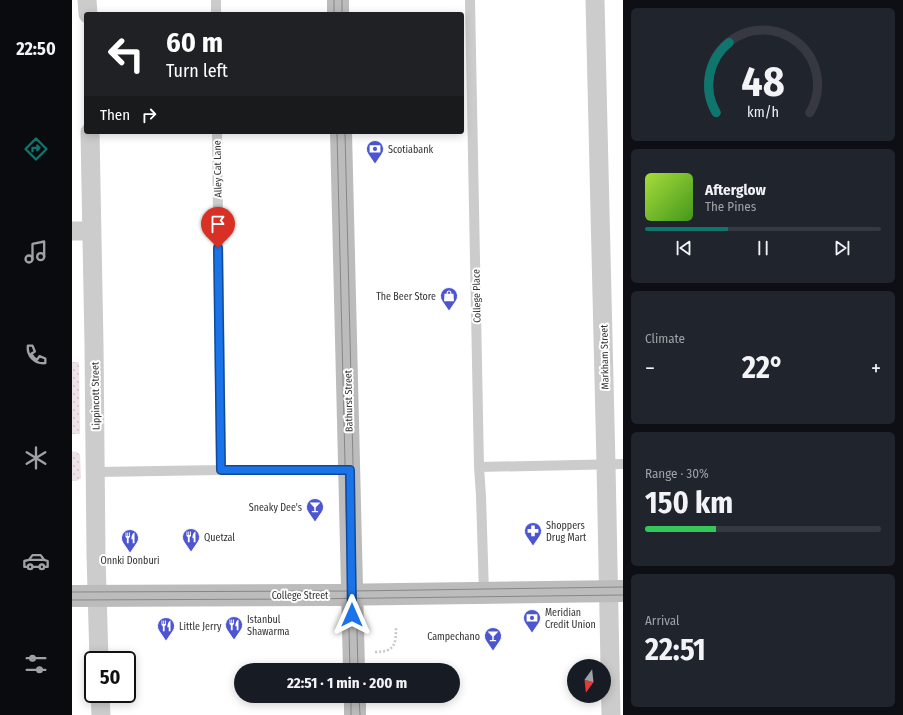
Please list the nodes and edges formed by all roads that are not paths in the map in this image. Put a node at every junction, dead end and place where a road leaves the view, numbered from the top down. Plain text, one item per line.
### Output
1 (87, 0) edge
2 (216, 0) edge
3 (338, 0) edge
4 (470, 0) edge
5 (595, 0) edge
6 (88, 12) edge
7 (216, 12) edge
8 (338, 12) edge
9 (90, 134) edge
10 (217, 134) edge
11 (341, 134) edge
12 (72, 231) edge
13 (92, 231) junction
14 (615, 464) edge
15 (479, 467) junction
16 (221, 470) junction
17 (350, 470) junction
18 (96, 472) junction
19 (616, 591) edge
20 (484, 593) junction
21 (352, 594) junction
22 (72, 596) edge
23 (97, 596) junction
24 (99, 651) edge
25 (354, 663) edge
26 (100, 703) edge
27 (355, 703) edge
28 (101, 715) edge
29 (355, 715) edge
30 (611, 715) edge

1 - 6 street
2 - 7 lane
3 - 8 main road
4 - 15 lane, College Place
5 - 14 street, Markham Street
9 - 13 street, Lippincott Street
10 - 16 lane, Alley Cat Lane
11 - 17 main road, Bathurst Street
12 - 13 street
13 - 18 street, Lippincott Street
14 - 15 lane
14 - 19 street, Markham Street
15 - 20 lane, College Place
16 - 17 lane
16 - 18 lane
17 - 21 main road, Bathurst Street
18 - 23 street, Lippincott Street
19 - 20 main road, College Street
19 - 30 street, Markham Street
20 - 21 main road, College Street
21 - 23 main road, College Street
21 - 25 main road, Bathurst Street
22 - 23 main road, College Street
23 - 24 street, Lippincott Street
26 - 28 street
27 - 29 main road

